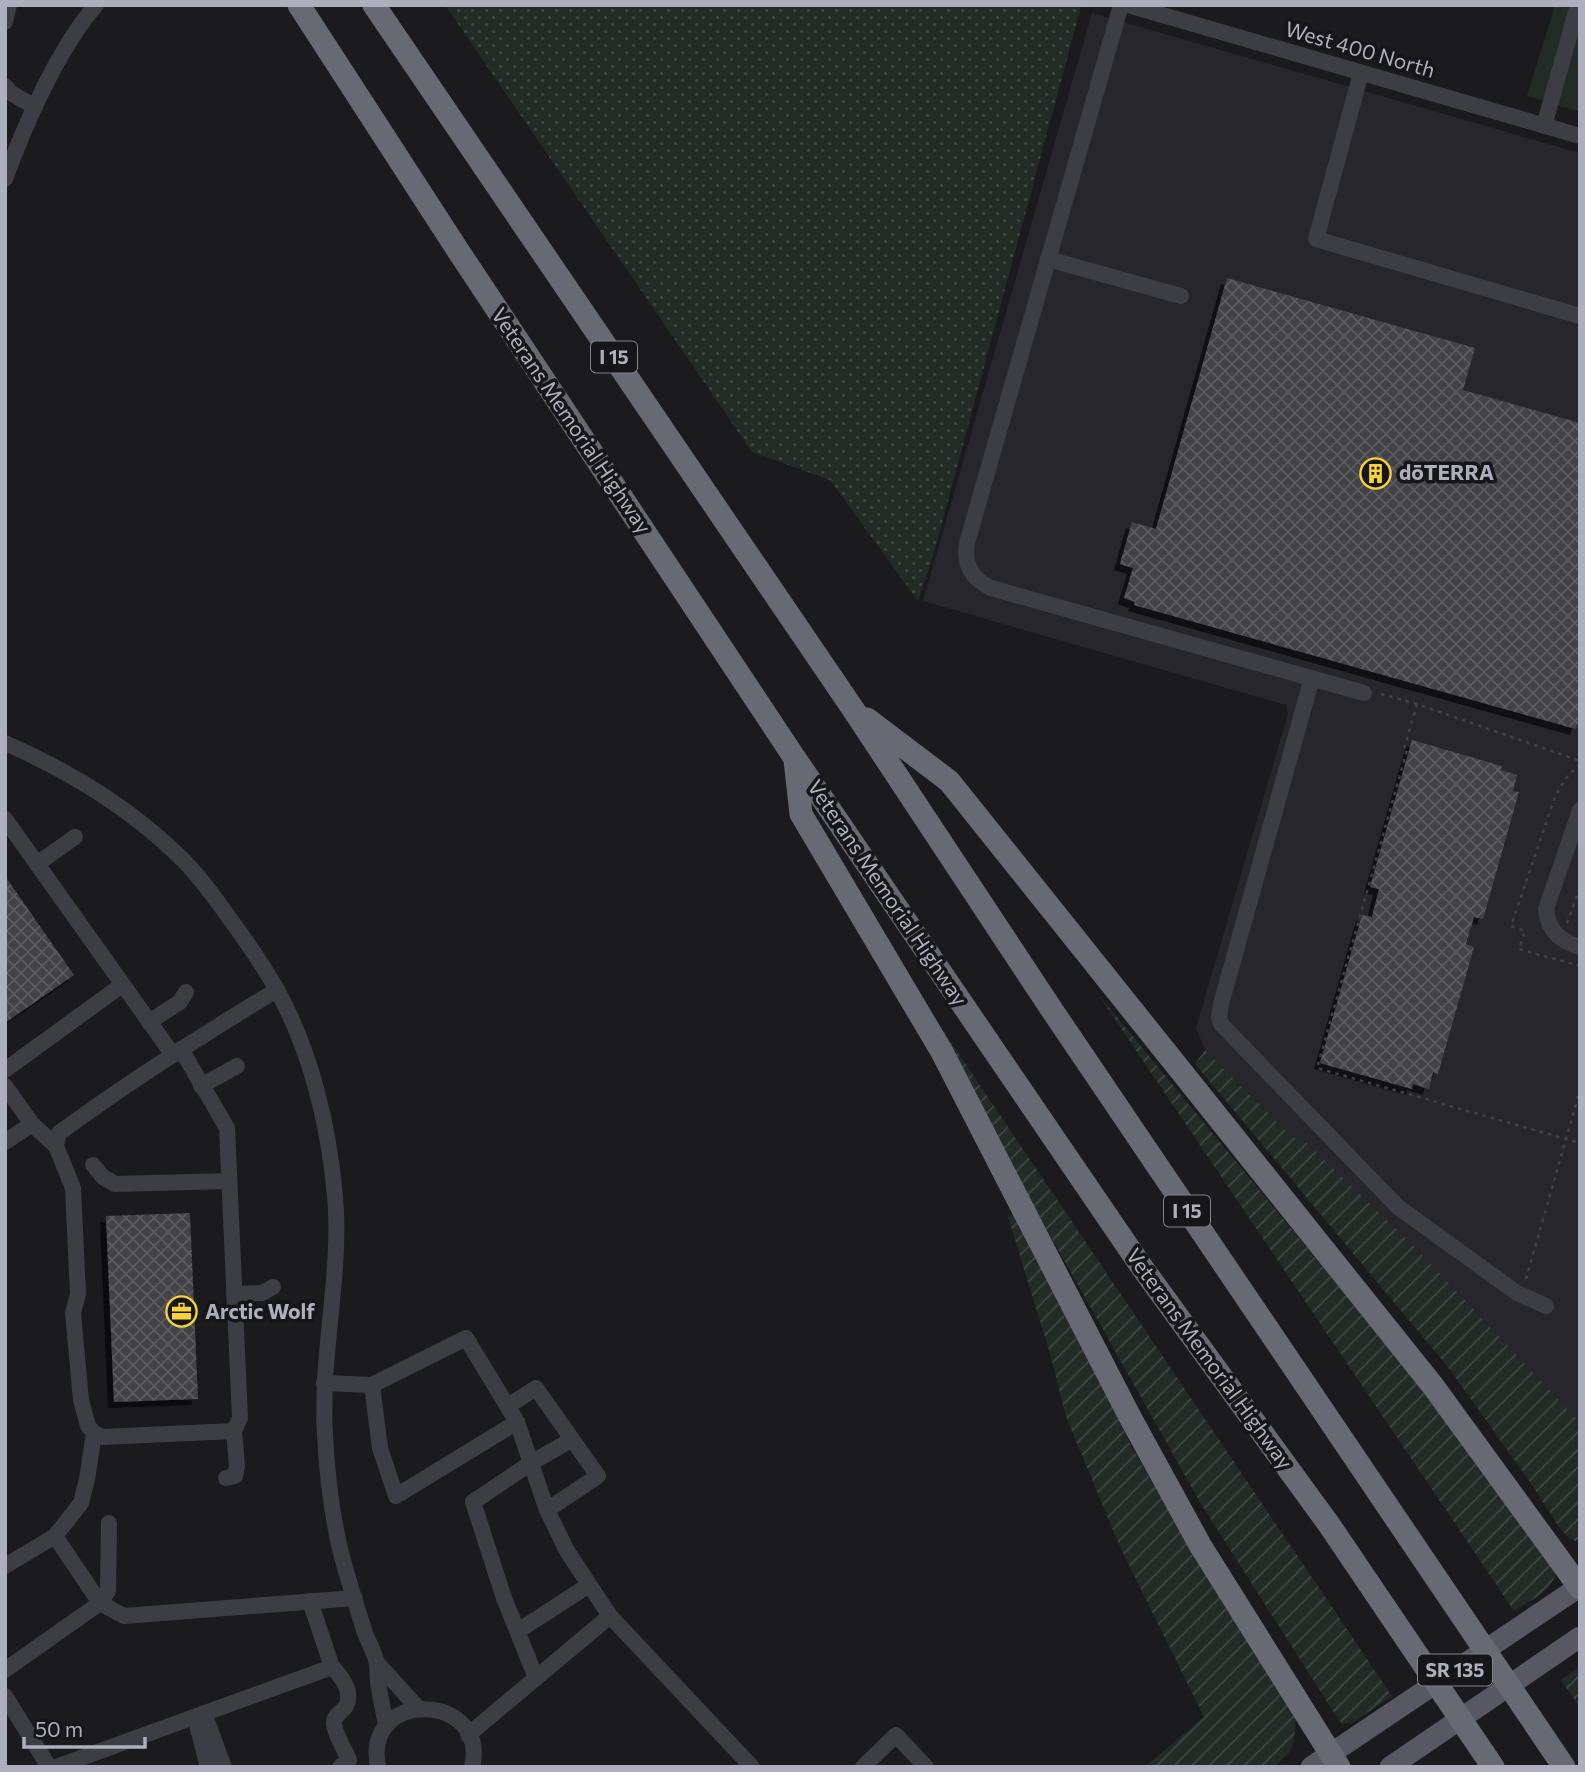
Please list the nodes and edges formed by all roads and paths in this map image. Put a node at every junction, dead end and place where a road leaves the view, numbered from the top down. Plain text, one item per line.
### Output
1 (9, 5) edge
2 (96, 5) edge
3 (299, 5) edge
4 (374, 5) edge
5 (1121, 5) edge
6 (1128, 5) edge
7 (1578, 5) edge
8 (5, 22) edge
9 (1572, 58) edge
10 (1361, 73) junction
11 (5, 86) edge
12 (35, 107) junction
13 (1544, 126) junction
14 (1580, 136) edge
15 (5, 178) edge
16 (1048, 259) junction
17 (1181, 296) dead end
18 (1580, 316) edge
19 (1312, 678) junction
20 (1364, 693) joint
21 (1417, 704) junction
22 (853, 709) junction
23 (5, 743) edge
24 (794, 757) junction
25 (1580, 763) edge
26 (1580, 810) edge
27 (5, 819) edge
28 (75, 837) dead end
29 (37, 864) junction
30 (1580, 947) edge
31 (1580, 966) edge
32 (122, 985) junction
33 (277, 990) junction
34 (186, 992) dead end
35 (149, 1022) junction
36 (177, 1052) junction
37 (237, 1066) dead end
38 (5, 1070) edge
39 (5, 1086) edge
40 (201, 1086) junction
41 (1580, 1090) edge
42 (32, 1124) junction
43 (1566, 1139) junction
44 (5, 1142) edge
45 (1580, 1143) edge
46 (55, 1146) junction
47 (93, 1165) dead end
48 (229, 1181) junction
49 (273, 1287) dead end
50 (234, 1294) junction
51 (1521, 1296) junction
52 (1546, 1306) dead end
53 (324, 1383) junction
54 (372, 1385) junction
55 (508, 1406) junction
56 (517, 1422) junction
57 (234, 1430) junction
58 (94, 1433) junction
59 (571, 1440) junction
60 (531, 1463) junction
61 (226, 1478) dead end
62 (547, 1510) junction
63 (109, 1523) dead end
64 (55, 1536) junction
65 (5, 1566) edge
66 (589, 1585) junction
67 (1579, 1587) edge
68 (355, 1598) junction
69 (310, 1601) junction
70 (100, 1603) junction
71 (610, 1616) junction
72 (518, 1631) junction
73 (1580, 1637) edge
74 (377, 1663) junction
75 (332, 1667) junction
76 (5, 1670) edge
77 (536, 1678) junction
78 (5, 1696) edge
79 (413, 1703) junction
80 (199, 1715) junction
81 (386, 1726) junction
82 (468, 1734) junction
83 (1335, 1760) edge
84 (89, 1761) edge
85 (376, 1765) edge
86 (49, 1767) edge
87 (56, 1767) edge
88 (208, 1767) edge
89 (224, 1767) edge
90 (340, 1767) edge
91 (472, 1767) edge
92 (752, 1767) edge
93 (863, 1767) edge
94 (926, 1767) edge
95 (1311, 1767) edge
96 (1390, 1767) edge
97 (1493, 1767) edge
98 (1564, 1767) edge

1 - 8 street
2 - 12 street
3 - 24 highway, Veterans Memorial Highway
4 - 22 highway, I 15
5 - 16 street
6 - 10 street, West 400 North
7 - 9 street
9 - 13 street
10 - 13 street, West 400 North
10 - 18 street
11 - 12 street
12 - 15 street
13 - 14 street, West 400 North
16 - 17 street
16 - 19 street
19 - 20 street
19 - 51 street
20 - 21 path
21 - 25 path
21 - 43 path
22 - 67 highway
22 - 98 highway, I 15
23 - 33 street
24 - 83 highway
24 - 97 highway, Veterans Memorial Highway
25 - 31 path
26 - 30 street
27 - 29 street
28 - 29 street
29 - 32 street
32 - 35 street
32 - 38 street
33 - 36 street
33 - 53 street
34 - 35 street
35 - 36 street
36 - 40 street
36 - 46 street
37 - 40 street
39 - 42 street
40 - 48 street
41 - 43 path
42 - 44 street
42 - 46 street
43 - 45 path
43 - 51 path
46 - 58 street
47 - 48 street
48 - 50 street
49 - 50 street
50 - 57 street
51 - 52 street
53 - 54 street
53 - 68 street
54 - 55 street
54 - 56 street
55 - 56 street
55 - 59 street
56 - 60 street
57 - 58 street
57 - 61 street
58 - 64 street
59 - 60 street
59 - 62 street
60 - 62 street
60 - 72 street
62 - 66 street
63 - 70 street
64 - 65 street
64 - 70 street
66 - 71 street
66 - 72 street
67 - 83 main road, SR 135
68 - 69 street
68 - 74 street
69 - 70 street
69 - 75 street
70 - 76 street
71 - 77 street
71 - 92 street
72 - 77 street
73 - 96 main road, SR 135
74 - 79 street
74 - 81 street
75 - 80 street
75 - 90 street
77 - 82 street
78 - 86 street
79 - 81 street
79 - 82 street
80 - 84 street
80 - 88 street
80 - 89 street
81 - 85 street
82 - 91 street
83 - 95 main road, SR 135
84 - 87 street
93 - 94 street

